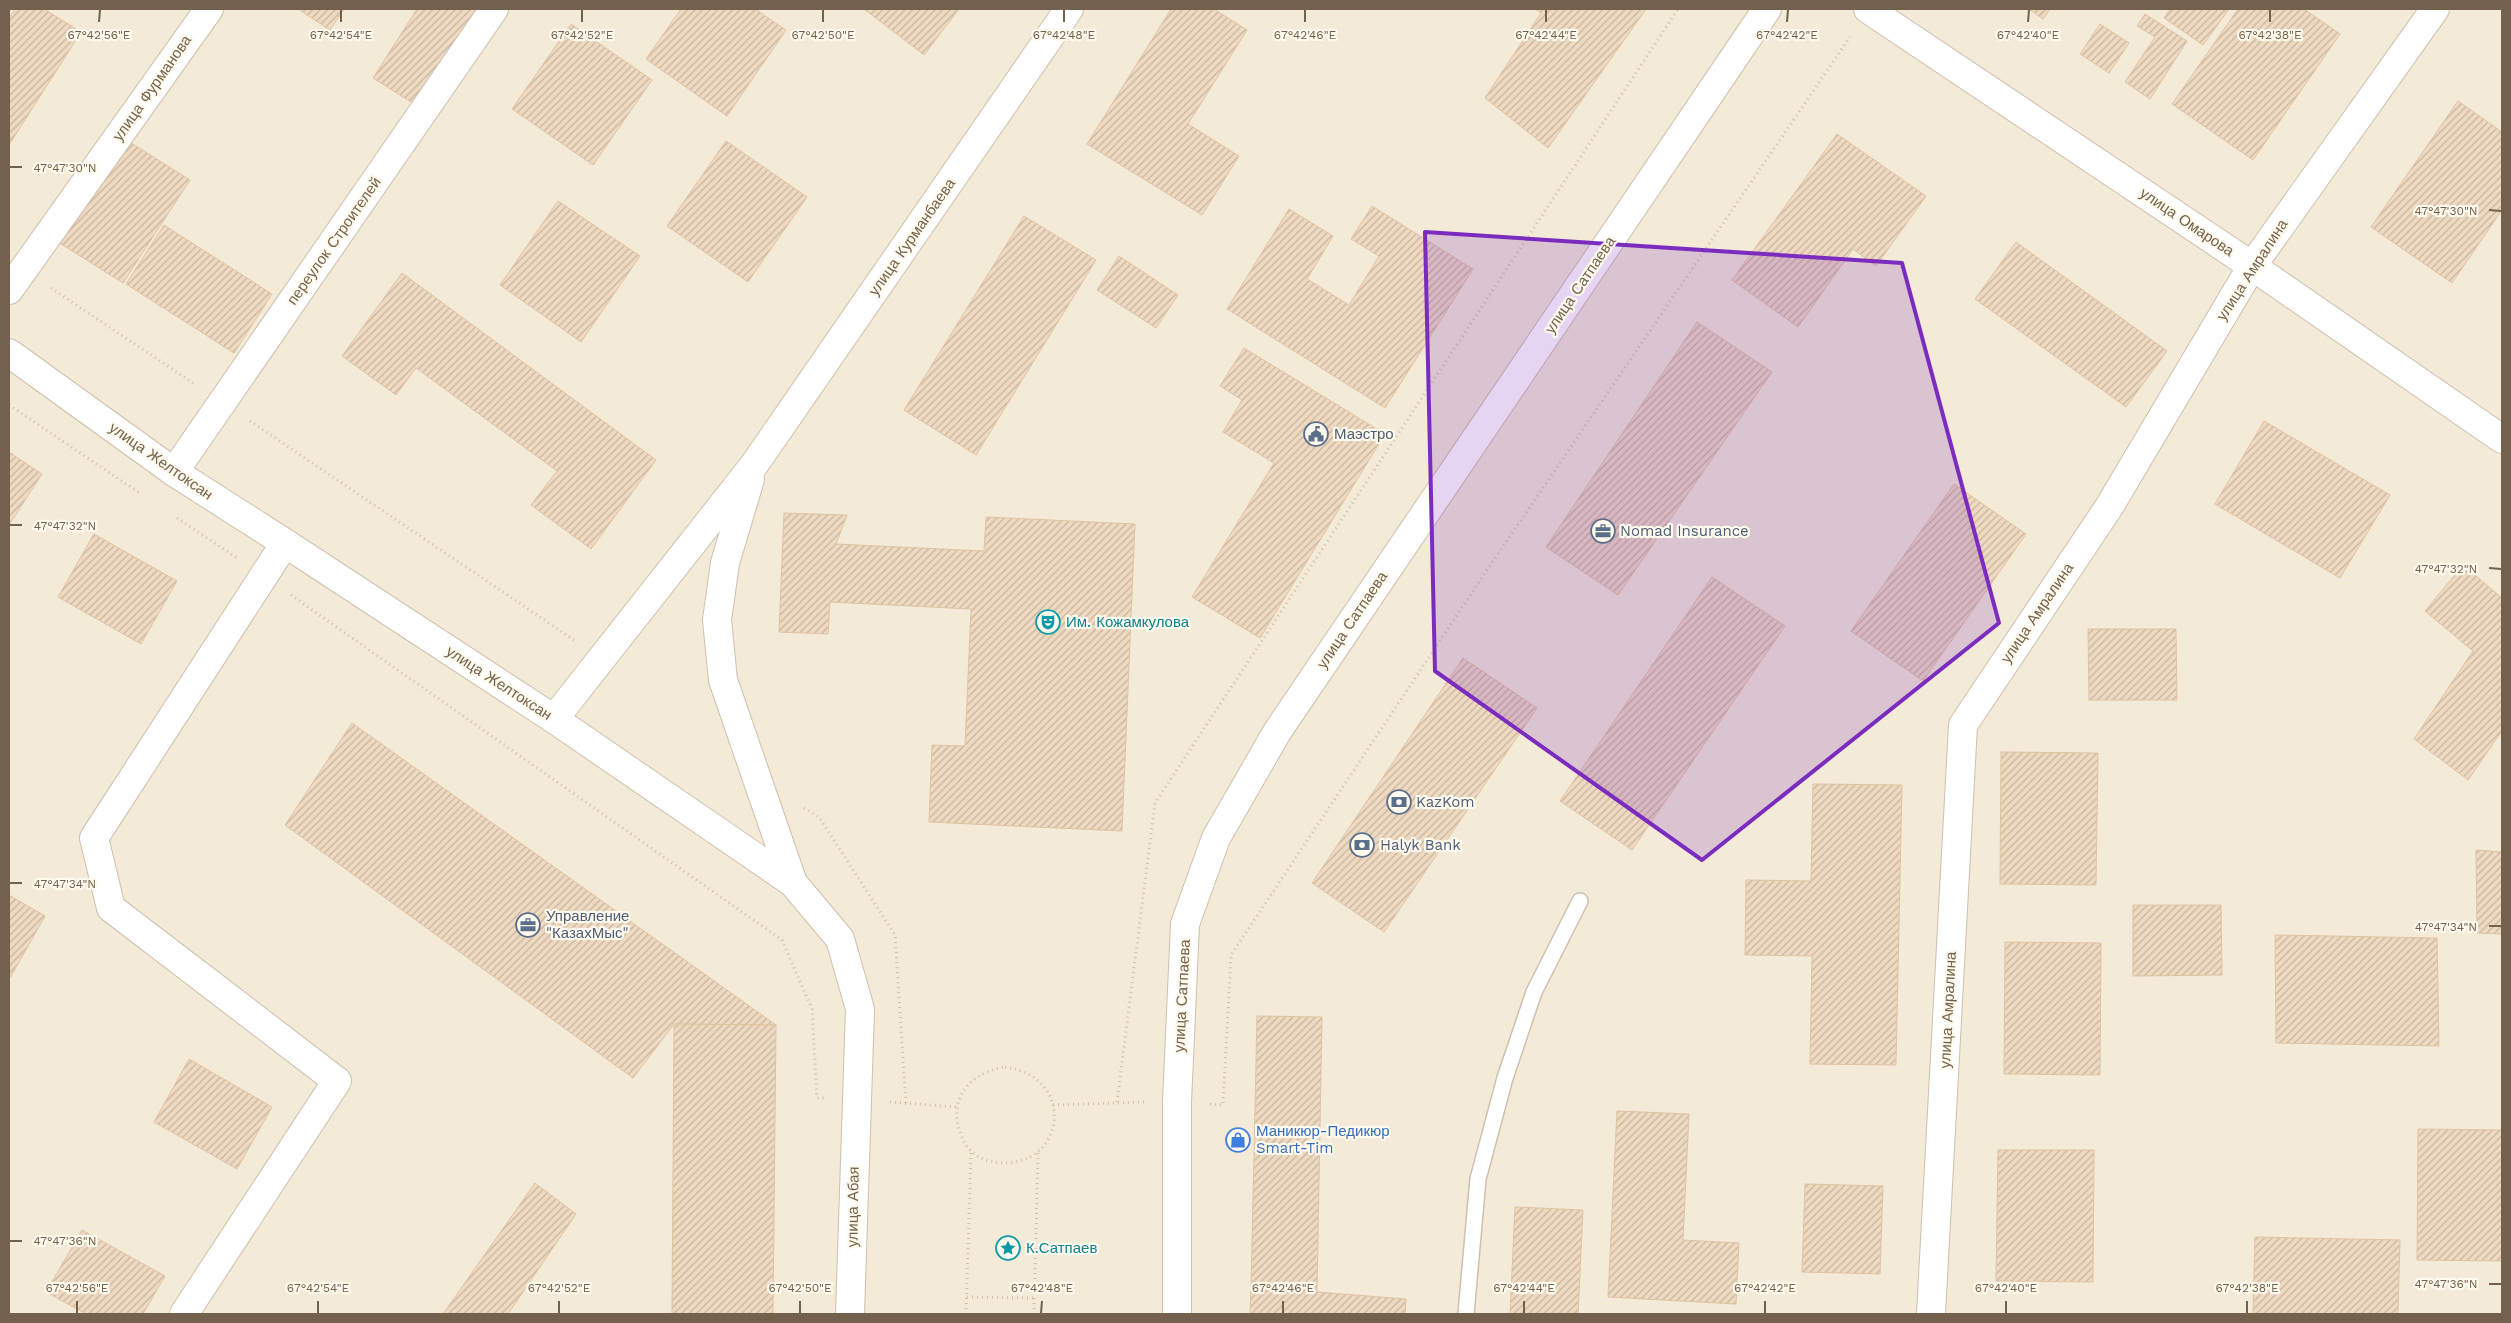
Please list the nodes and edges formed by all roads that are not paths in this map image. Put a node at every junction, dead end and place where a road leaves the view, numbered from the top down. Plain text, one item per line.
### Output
1 (209, 9) edge
2 (494, 9) edge
3 (1069, 9) edge
4 (1767, 9) edge
5 (1869, 9) edge
6 (2435, 9) edge
7 (2252, 266) junction
8 (16, 280) edge
9 (9, 353) edge
10 (2502, 439) edge
11 (754, 465) junction
12 (174, 472) junction
13 (285, 543) junction
14 (554, 719) junction
15 (792, 883) junction
16 (1580, 902) dead end
17 (856, 1100) joint
18 (184, 1314) edge
19 (850, 1314) edge
20 (1177, 1314) edge
21 (1466, 1314) edge
22 (1931, 1314) edge

1 - 8 main road, улица Фурманова
2 - 12 main road, переулок Строителей
3 - 11 main road, улица Курманбаева
4 - 20 main road, улица Сатпаева
5 - 7 main road, улица Омарова
6 - 7 main road, улица Амралина
7 - 10 main road, улица Омарова
7 - 22 main road, улица Амралина
9 - 12 main road, улица Желтоксан
11 - 14 main road
11 - 15 main road
12 - 13 main road, улица Желтоксан
13 - 14 main road, улица Желтоксан
13 - 18 main road
14 - 15 main road, улица Желтоксан
15 - 17 main road, улица Желтоксан
16 - 21 lane
17 - 19 main road, улица Абая

